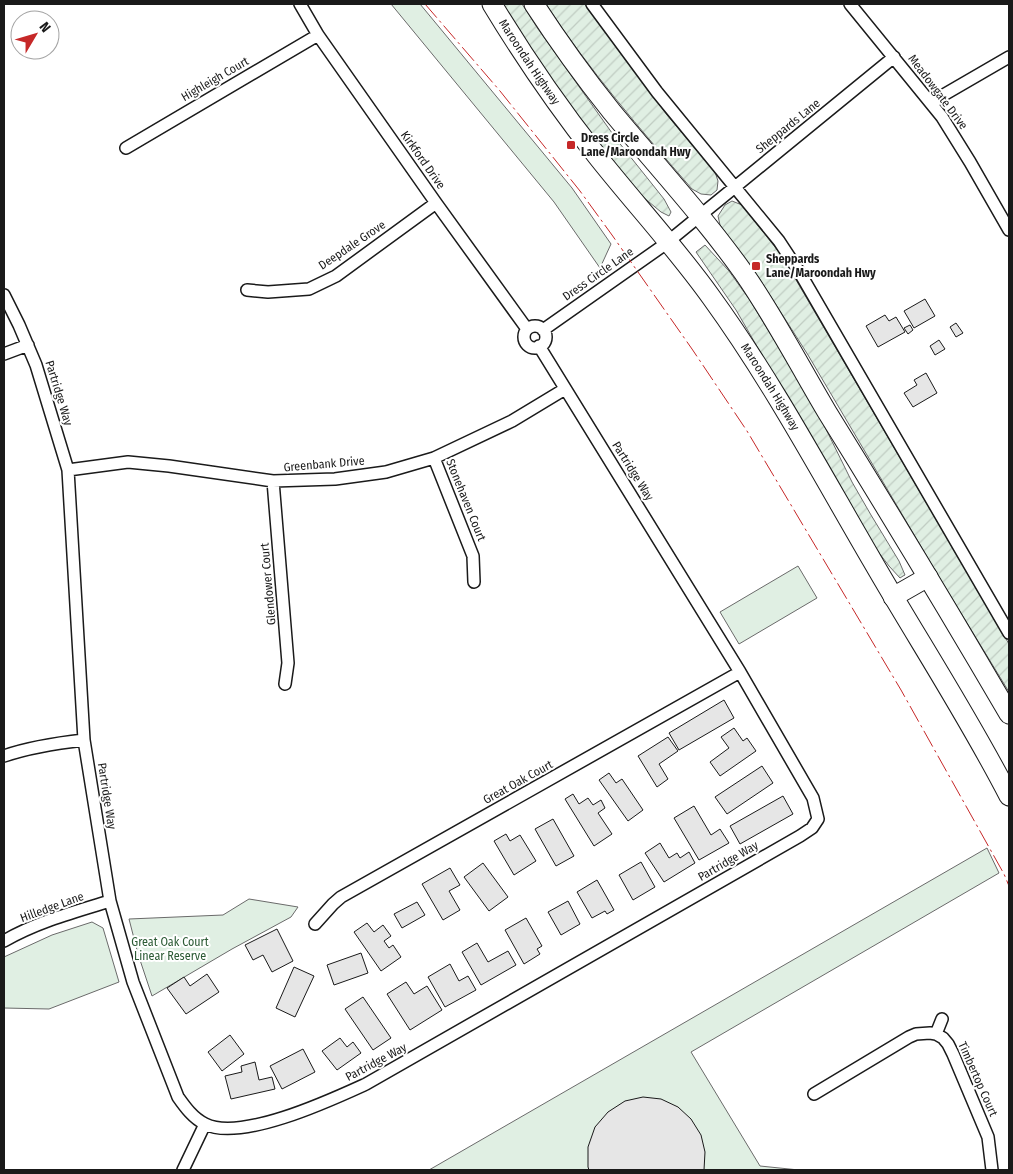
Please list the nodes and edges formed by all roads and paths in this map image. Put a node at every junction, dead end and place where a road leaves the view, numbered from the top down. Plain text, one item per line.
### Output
1 (300, 4) edge
2 (492, 4) edge
3 (534, 4) edge
4 (592, 4) edge
5 (850, 4) edge
6 (318, 35) junction
7 (894, 57) junction
8 (1009, 57) edge
9 (932, 104) junction
10 (126, 148) dead end
11 (735, 188) junction
12 (436, 203) junction
13 (700, 216) junction
14 (1009, 230) edge
15 (669, 241) junction
16 (247, 290) dead end
17 (4, 295) edge
18 (527, 329) junction
19 (543, 330) junction
20 (28, 345) junction
21 (539, 346) junction
22 (4, 354) edge
23 (565, 389) junction
24 (434, 458) junction
25 (68, 470) junction
26 (273, 481) junction
27 (928, 577) junction
28 (474, 582) dead end
29 (893, 597) junction
30 (1009, 633) edge
31 (740, 672) junction
32 (284, 684) dead end
33 (1009, 714) edge
34 (84, 740) junction
35 (4, 756) edge
36 (1009, 796) edge
37 (110, 901) junction
38 (315, 924) dead end
39 (4, 941) edge
40 (942, 1019) dead end
41 (936, 1034) junction
42 (814, 1094) dead end
43 (205, 1124) junction
44 (183, 1170) edge
45 (992, 1170) edge

1 - 6 street, Kirkford Drive
2 - 15 highway, Maroondah Highway
3 - 13 highway
4 - 11 street
5 - 7 street, Meadowgate Drive
6 - 10 street, Highleigh Court
6 - 12 street, Kirkford Drive
7 - 9 street, Meadowgate Drive
7 - 11 street, Sheppards Lane
8 - 9 street
9 - 14 street, Meadowgate Drive
11 - 13 street, Sheppards Lane
11 - 30 street
12 - 16 street, Deepdale Grove
12 - 18 street, Kirkford Drive
13 - 15 street, Dress Circle Lane
13 - 27 highway
15 - 19 street, Dress Circle Lane
15 - 29 highway, Maroondah Highway
17 - 20 street, Partridge Way
18 - 19 street
18 - 21 street
19 - 21 street
20 - 22 street
20 - 25 street, Partridge Way
21 - 23 street, Partridge Way
23 - 24 street, Greenbank Drive
23 - 31 street, Partridge Way
24 - 26 street, Greenbank Drive
24 - 28 street, Stonehaven Court
25 - 26 street, Greenbank Drive
25 - 34 street, Partridge Way
26 - 32 street, Glendower Court
27 - 29 highway
27 - 33 highway
29 - 36 highway, Maroondah Highway
31 - 38 street, Great Oak Court
31 - 43 street, Partridge Way
34 - 35 street
34 - 37 street, Partridge Way
37 - 39 street, Hilledge Lane
37 - 43 street, Partridge Way
40 - 41 street
41 - 42 street
41 - 45 street, Timbertop Court
43 - 44 street

